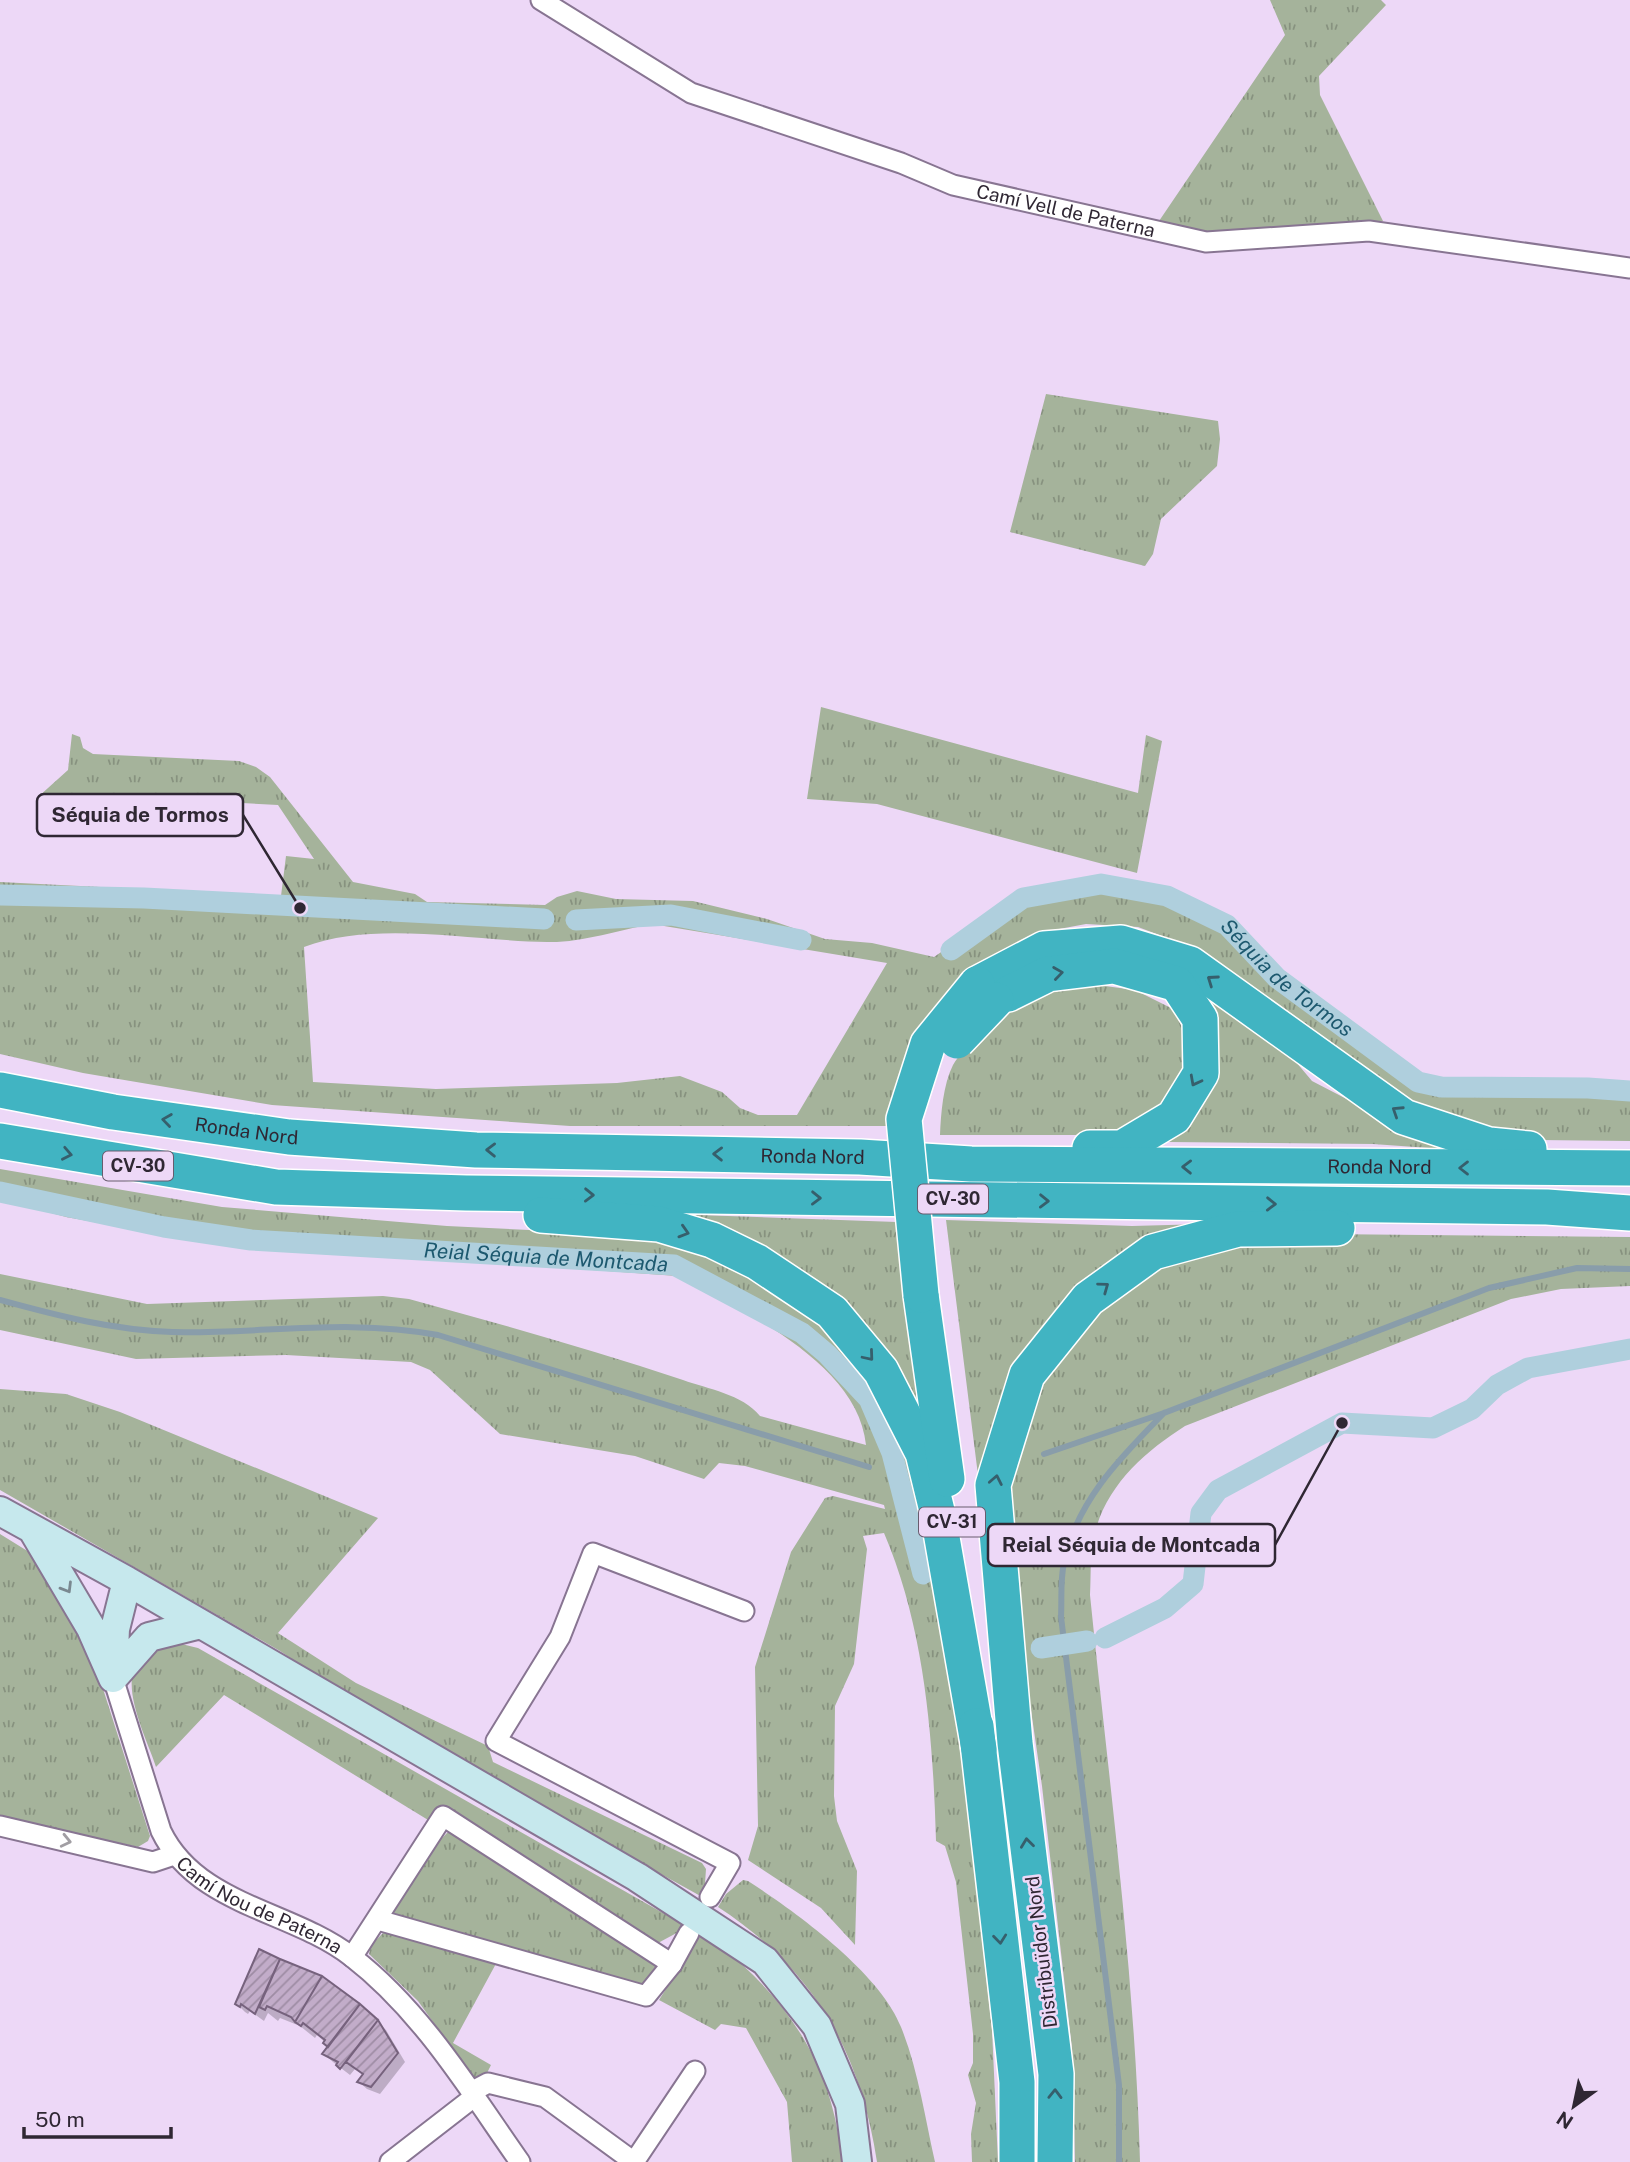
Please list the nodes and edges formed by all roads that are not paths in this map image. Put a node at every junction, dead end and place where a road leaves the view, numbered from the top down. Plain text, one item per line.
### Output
1 (541, 0) edge
2 (1630, 268) edge
3 (986, 992) junction
4 (0, 1090) edge
5 (0, 1142) edge
6 (860, 1157) junction
7 (1630, 1159) edge
8 (1630, 1168) edge
9 (276, 1187) junction
10 (1630, 1214) edge
11 (930, 1292) junction
12 (0, 1511) edge
13 (33, 1529) junction
14 (127, 1581) junction
15 (744, 1611) dead end
16 (201, 1623) junction
17 (91, 1628) junction
18 (113, 1678) junction
19 (1015, 1743) junction
20 (979, 1749) junction
21 (0, 1826) edge
22 (174, 1855) junction
23 (710, 1897) dead end
24 (378, 1920) junction
25 (689, 1933) dead end
26 (352, 1956) junction
27 (672, 1964) junction
28 (695, 2071) dead end
29 (472, 2095) junction
30 (390, 2162) edge
31 (520, 2162) edge
32 (857, 2162) edge
33 (1017, 2162) edge
34 (1055, 2162) edge

1 - 2 street, Camí Vell de Paterna
3 -> 6 highway
7 -> 3 highway
3 - 11 highway, bridge
6 -> 4 highway, Ronda Nord / CV-30
5 -> 9 highway, Ronda Nord / CV-30
8 -> 6 highway, Ronda Nord / CV-30
9 -> 10 highway, Ronda Nord / CV-30
9 -> 20 highway
19 -> 10 highway
11 - 19 highway
11 - 20 highway, CV-31
12 - 13 street
13 - 14 street
13 -> 17 street, Camí Nou de Paterna
14 - 16 street
14 - 17 street
14 - 18 street, Camí Nou de Paterna
15 - 23 street
16 - 18 street
16 - 32 street
17 - 18 street, Camí Nou de Paterna
18 - 22 street, Camí Nou de Paterna
34 -> 19 highway, Distribuïdor Nord
20 -> 33 highway, Distribuïdor Nord / CV-31
21 -> 22 street
22 - 26 street, Camí Nou de Paterna
24 - 26 street
24 - 27 street
24 - 27 street
25 - 27 street
26 - 29 street, Camí Nou de Paterna
28 - 29 street
29 - 30 street
29 - 31 street, Camí Nou de Paterna

